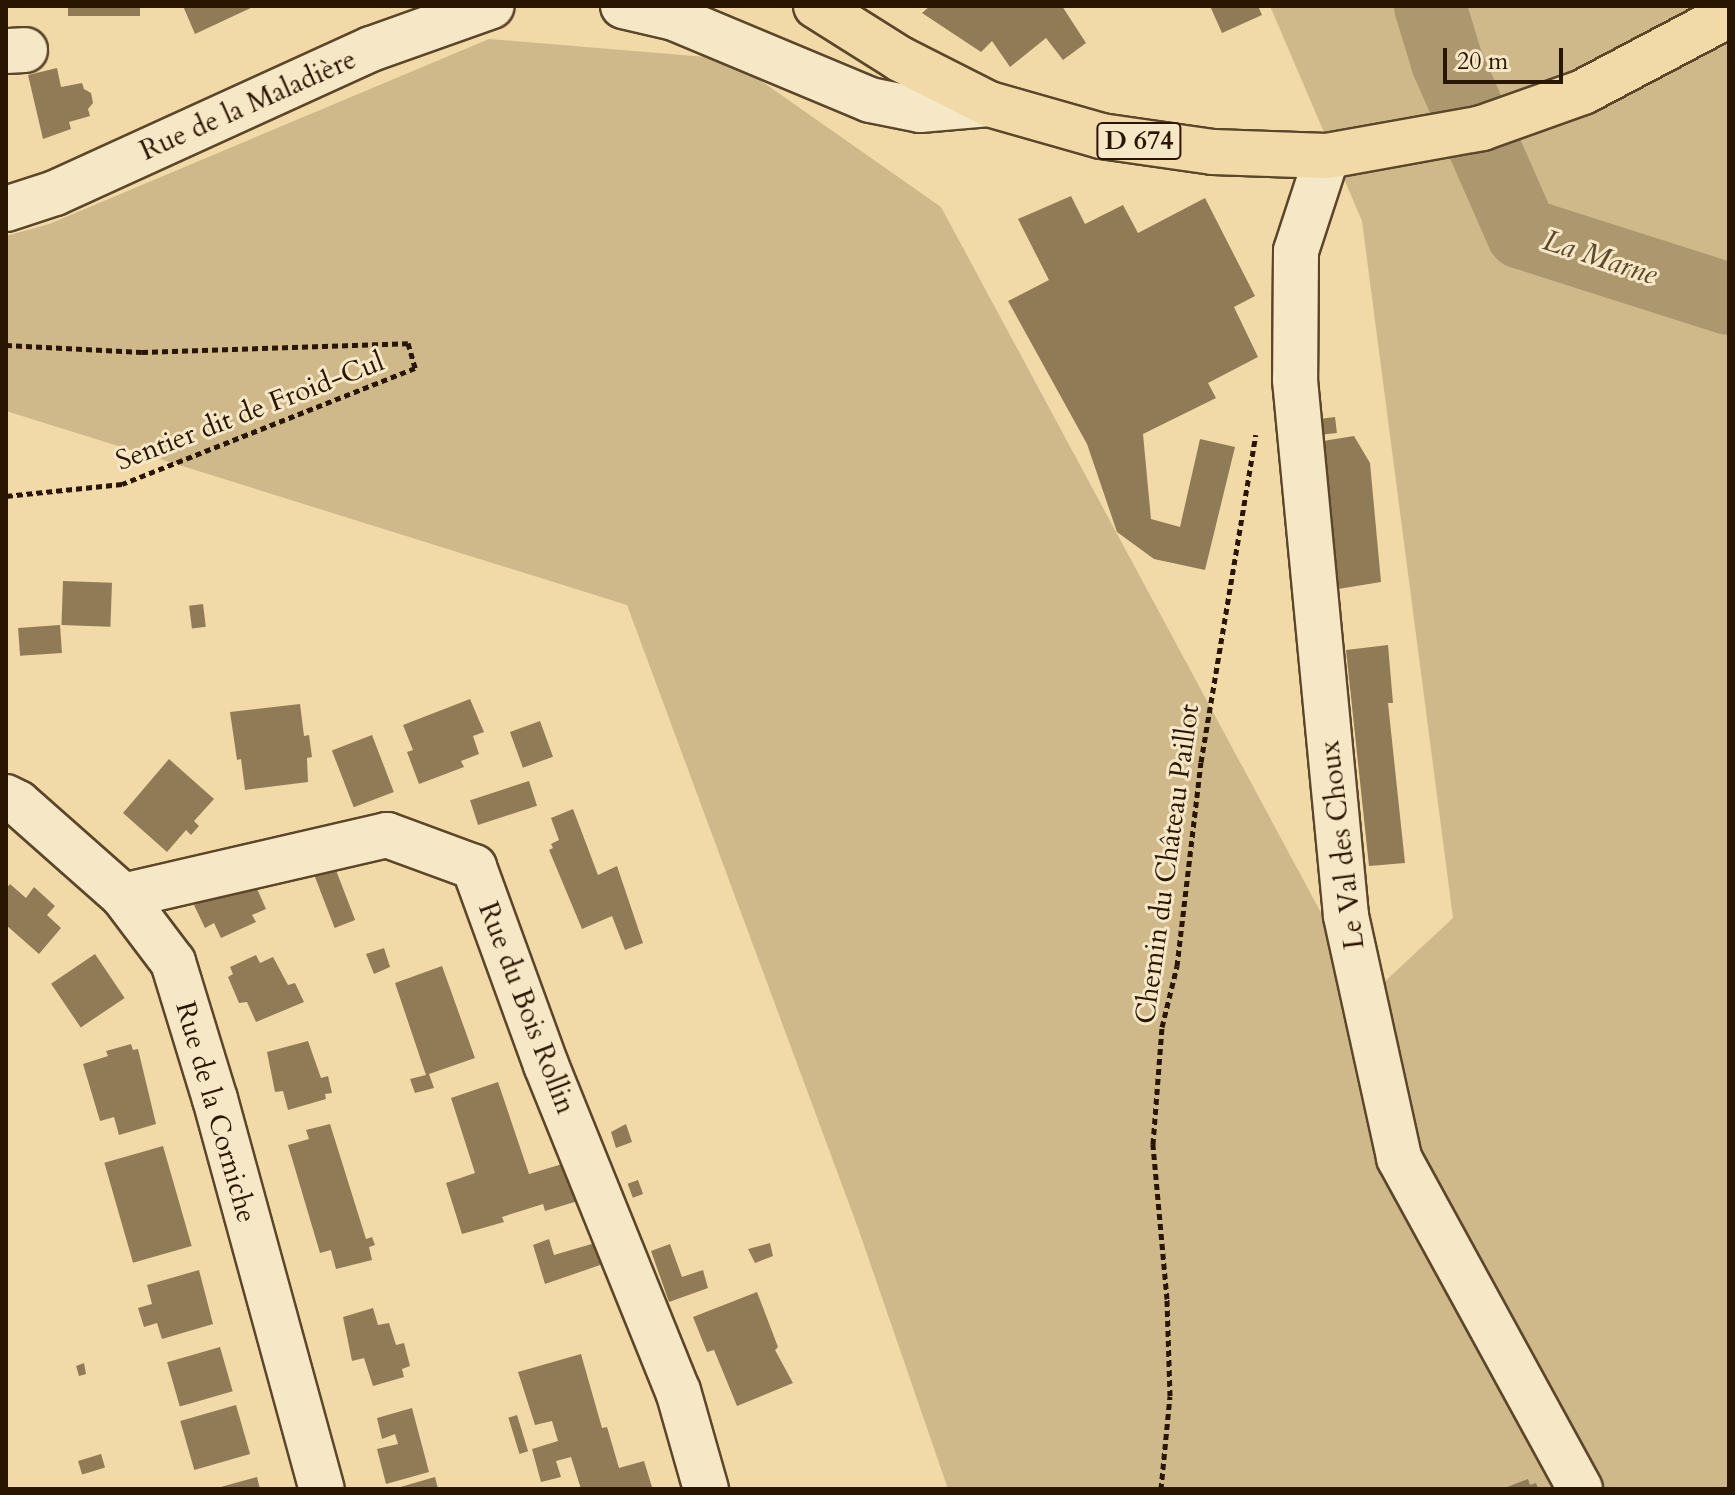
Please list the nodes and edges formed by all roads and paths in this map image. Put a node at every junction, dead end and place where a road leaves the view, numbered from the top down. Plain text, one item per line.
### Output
1 (492, 6) edge
2 (623, 6) edge
3 (816, 6) edge
4 (1729, 15) edge
5 (989, 104) junction
6 (1327, 156) junction
7 (6, 209) edge
8 (6, 345) edge
9 (1259, 426) dead end
10 (6, 496) edge
11 (6, 797) edge
12 (123, 896) junction
13 (322, 1489) edge
14 (706, 1489) edge
15 (1161, 1489) edge
16 (1580, 1489) edge

1 - 7 street, Rue de la Maladière
2 - 5 street
3 - 5 main road, D 674
4 - 6 main road, D 674
5 - 6 main road, D 674
6 - 16 street, Le Val des Choux
8 - 10 path, Sentier dit de Froid-Cul
9 - 15 path, Chemin du Château Paillot
11 - 12 street, Rue de la Corniche
12 - 13 street, Rue de la Corniche
12 - 14 street, Rue du Bois Rollin

